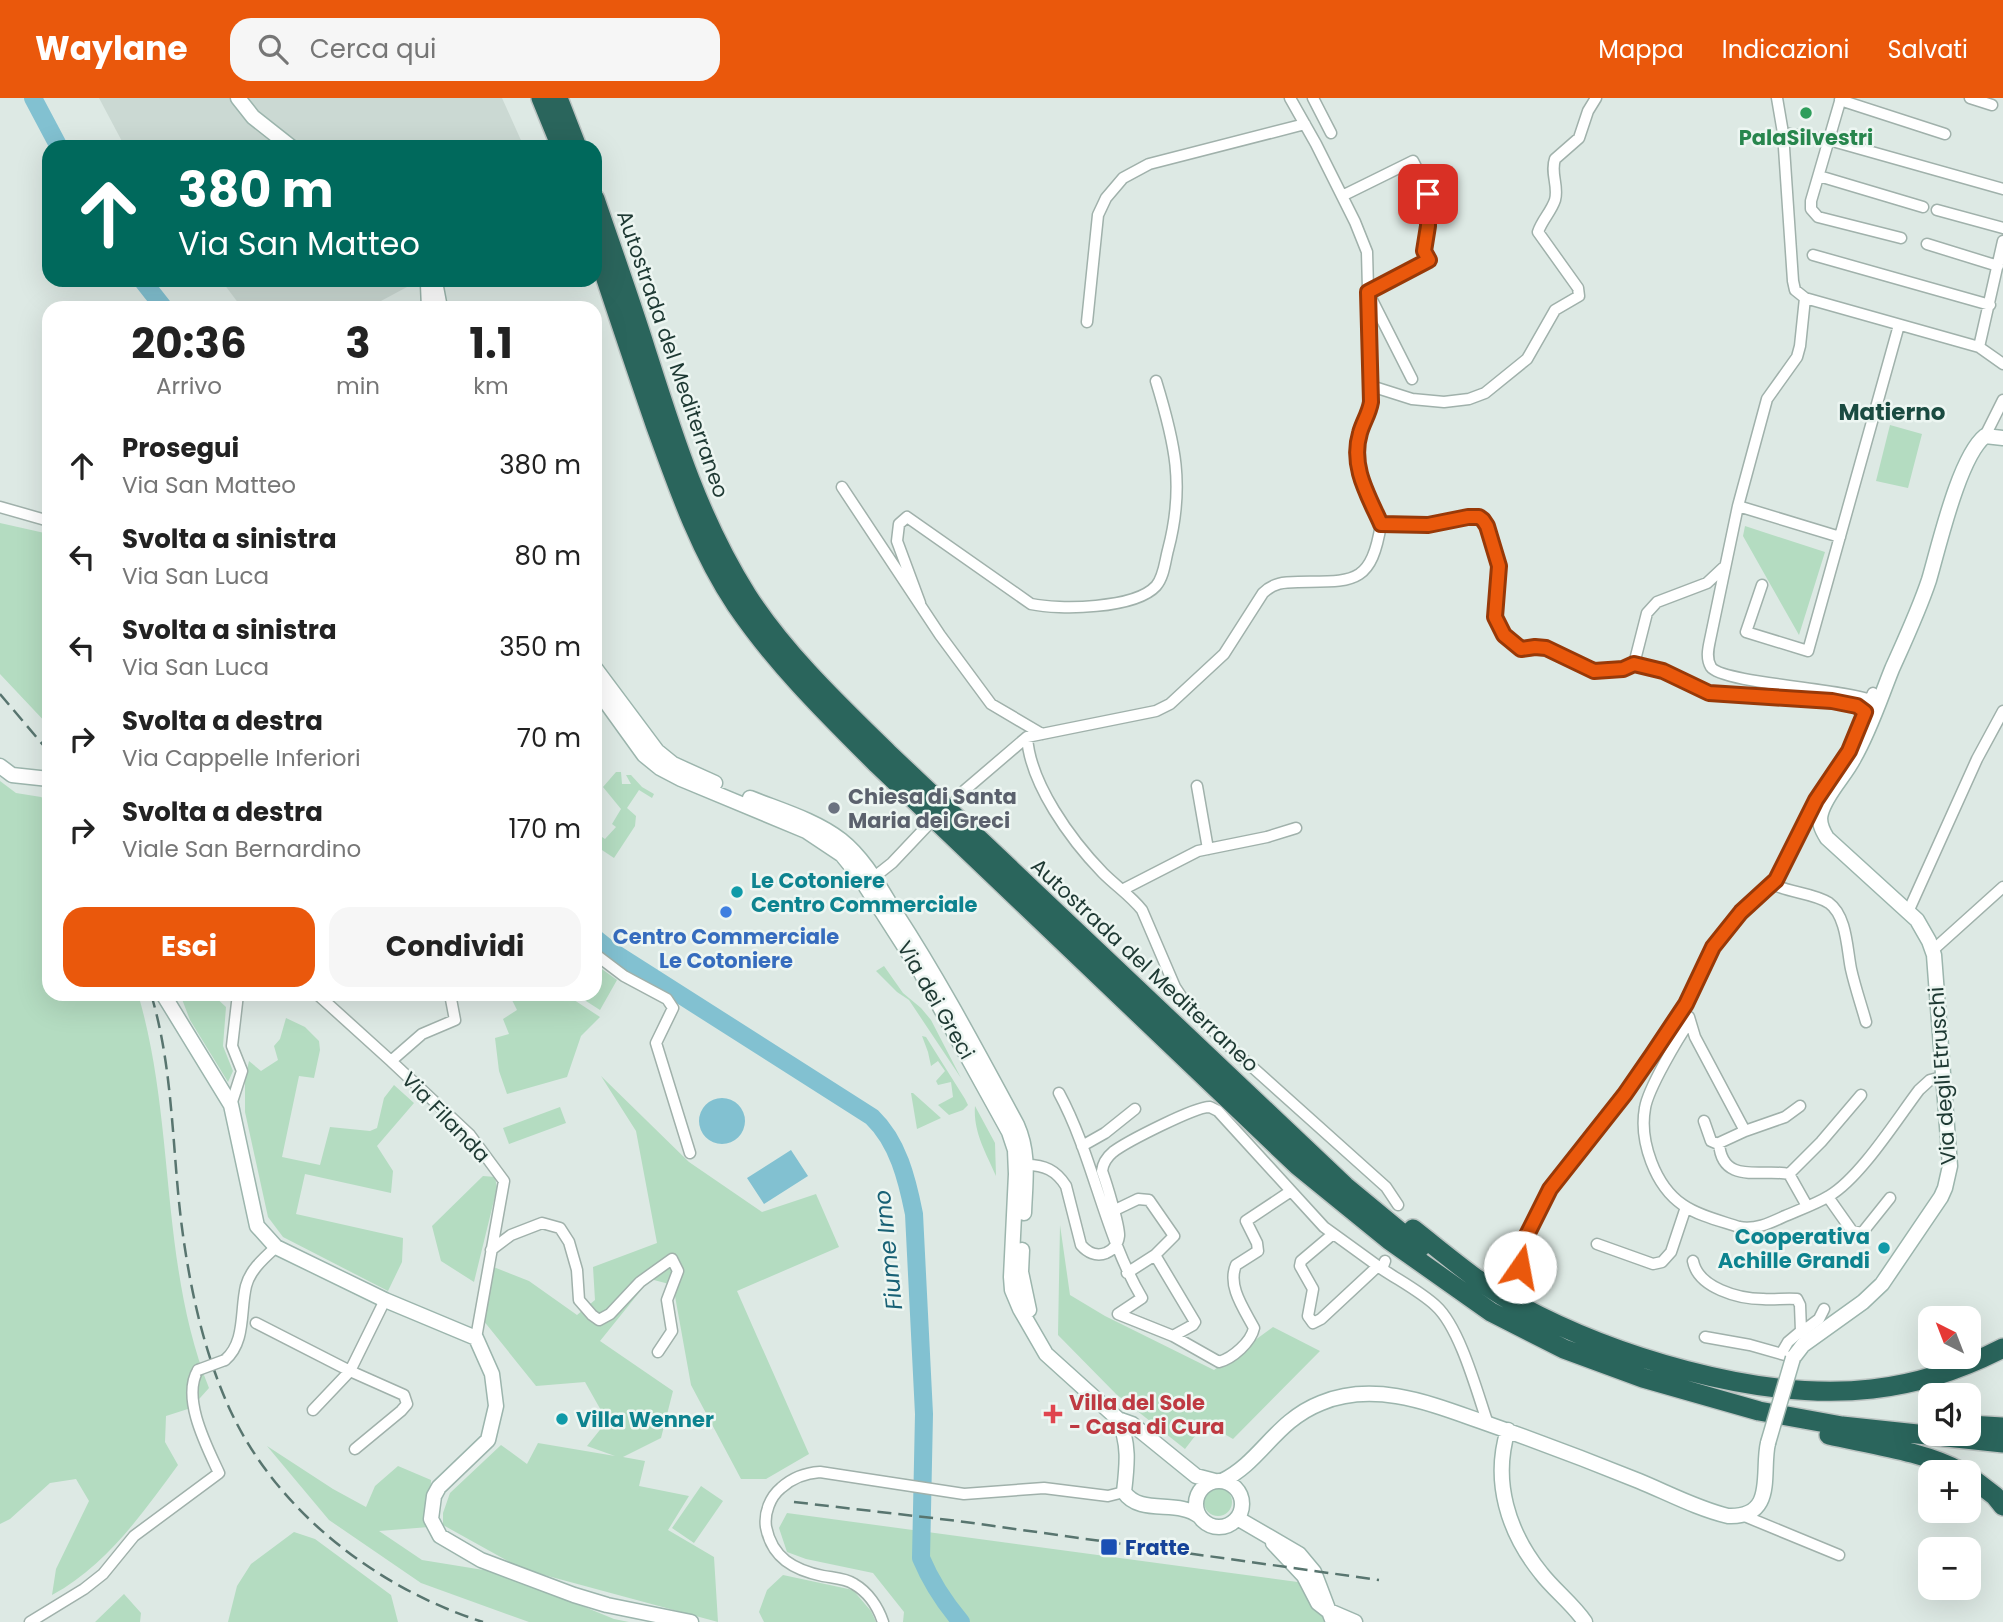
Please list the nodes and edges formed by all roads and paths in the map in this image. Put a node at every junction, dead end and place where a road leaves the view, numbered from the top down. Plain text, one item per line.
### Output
1 (238, 98) edge
2 (541, 98) edge
3 (558, 98) edge
4 (1290, 98) edge
5 (1313, 98) edge
6 (1597, 98) edge
7 (1777, 98) edge
8 (1970, 98) edge
9 (1841, 99) edge
10 (1992, 105) dead end
11 (1305, 124) junction
12 (1331, 133) dead end
13 (1783, 133) junction
14 (1945, 134) dead end
15 (282, 140) edge
16 (558, 140) edge
17 (574, 140) edge
18 (1829, 140) junction
19 (1819, 176) junction
20 (2003, 189) edge
21 (1342, 196) junction
22 (1923, 207) dead end
23 (1937, 210) dead end
24 (602, 220) edge
25 (2003, 228) edge
26 (1901, 238) dead end
27 (2003, 240) edge
28 (1927, 244) dead end
29 (1813, 255) dead end
30 (1998, 266) junction
31 (602, 267) edge
32 (1368, 292) junction
33 (1805, 298) junction
34 (1990, 305) junction
35 (1087, 322) dead end
36 (1899, 325) junction
37 (1979, 347) junction
38 (2003, 364) edge
39 (1412, 379) dead end
40 (1156, 381) dead end
41 (1371, 386) junction
42 (2003, 400) edge
43 (1985, 436) junction
44 (2003, 438) edge
45 (842, 487) dead end
46 (1738, 506) junction
47 (0, 507) edge
48 (42, 519) edge
49 (1381, 524) junction
50 (1840, 537) junction
51 (1724, 566) junction
52 (1762, 585) dead end
53 (920, 603) junction
54 (1634, 664) junction
55 (602, 678) edge
56 (602, 697) edge
57 (2003, 711) edge
58 (1865, 712) junction
59 (1042, 734) junction
60 (1027, 737) junction
61 (0, 766) edge
62 (42, 778) edge
63 (1197, 786) dead end
64 (958, 796) dead end
65 (1815, 815) junction
66 (928, 826) dead end
67 (1296, 828) dead end
68 (1208, 849) junction
69 (873, 878) junction
70 (1772, 884) junction
71 (2003, 887) edge
72 (1122, 890) junction
73 (2003, 895) edge
74 (1908, 912) junction
75 (1933, 952) junction
76 (602, 959) edge
77 (167, 1001) edge
78 (237, 1001) edge
79 (325, 1001) edge
80 (451, 1001) edge
81 (1686, 1004) junction
82 (1690, 1021) junction
83 (1866, 1022) dead end
84 (391, 1060) junction
85 (1942, 1077) junction
86 (1059, 1093) dead end
87 (1861, 1095) dead end
88 (231, 1105) junction
89 (1800, 1107) dead end
90 (1135, 1109) dead end
91 (1704, 1121) dead end
92 (1745, 1131) junction
93 (1718, 1144) junction
94 (1082, 1146) junction
95 (690, 1153) dead end
96 (1027, 1165) junction
97 (1298, 1166) junction
98 (1789, 1174) junction
99 (1345, 1186) junction
100 (1291, 1191) junction
101 (1828, 1197) junction
102 (1890, 1198) dead end
103 (1398, 1205) dead end
104 (1807, 1206) junction
105 (1686, 1207) junction
106 (1113, 1211) junction
107 (1332, 1234) junction
108 (1597, 1244) dead end
109 (1116, 1245) junction
110 (276, 1247) junction
111 (491, 1250) junction
112 (1155, 1255) junction
113 (1693, 1261) dead end
114 (1382, 1266) junction
115 (1127, 1273) junction
116 (1519, 1281) dead end
117 (385, 1300) junction
118 (1824, 1309) dead end
119 (256, 1323) dead end
120 (1173, 1336) junction
121 (1705, 1337) dead end
122 (476, 1338) junction
123 (1794, 1347) junction
124 (2003, 1348) edge
125 (658, 1352) dead end
126 (1058, 1363) junction
127 (350, 1371) junction
128 (313, 1410) dead end
129 (1118, 1419) junction
130 (1918, 1422) edge
131 (1488, 1424) junction
132 (1981, 1426) edge
133 (2003, 1427) edge
134 (1508, 1430) junction
135 (2003, 1443) edge
136 (355, 1449) dead end
137 (1128, 1454) junction
138 (1931, 1460) edge
139 (1185, 1467) junction
140 (1218, 1480) junction
141 (1981, 1486) edge
142 (1124, 1492) junction
143 (2003, 1506) edge
144 (1742, 1515) junction
145 (1199, 1516) junction
146 (1237, 1518) junction
147 (1839, 1555) dead end
148 (1330, 1616) edge
149 (1584, 1621) edge
150 (30, 1622) edge
151 (691, 1622) edge
152 (883, 1622) edge
153 (1354, 1622) edge

1 - 15 main road
2 - 16 highway
3 - 17 highway
4 - 11 street
5 - 12 street
6 - 41 street
7 - 13 street
8 - 10 street
9 - 14 street
9 - 18 street
11 - 21 street
11 - 35 street
13 - 18 street
13 - 33 street
18 - 19 street
18 - 20 street
19 - 22 street
19 - 26 street
21 - 32 street
21 - 32 street
23 - 25 street
24 - 99 highway, Autostrada del Mediterraneo
27 - 30 street
28 - 30 street
29 - 34 street
30 - 34 street
31 - 97 highway, Autostrada del Mediterraneo
32 - 39 street
32 - 41 street
33 - 36 street
33 - 46 street
34 - 37 street
36 - 37 street
36 - 50 street
37 - 38 street
40 - 53 street
41 - 49 street
42 - 43 street
43 - 44 main road
43 - 65 main road
45 - 53 street
46 - 50 street
46 - 51 street
47 - 48 street
49 - 54 street
49 - 59 street
50 - 52 street
51 - 54 street
51 - 58 street
53 - 59 street
54 - 58 street
55 - 69 main road, Via dei Greci
56 - 126 main road, Via dei Greci
57 - 74 street
58 - 65 street
59 - 60 street
60 - 64 street
60 - 72 street
61 - 62 main road
63 - 68 street
65 - 70 street
65 - 74 main road, Via degli Etruschi
66 - 69 street
67 - 68 street
68 - 72 street
69 - 96 main road, Via dei Greci
70 - 81 street
70 - 83 street
71 - 75 street
72 - 103 street
73 - 75 street
74 - 75 main road, Via degli Etruschi
75 - 85 main road, Via degli Etruschi
76 - 95 street
77 - 88 main road
78 - 88 street
79 - 84 street, Via Filanda
80 - 84 street
81 - 82 street
81 - 116 street
82 - 92 street
82 - 105 street
84 - 111 street, Via Filanda
85 - 101 street
85 - 123 main road, Via degli Etruschi
86 - 94 street
87 - 98 street
88 - 110 main road
89 - 92 street
90 - 94 street
91 - 93 street
92 - 93 street
93 - 98 street
94 - 109 street
96 - 109 street
96 - 126 main road, Via dei Greci
97 - 135 highway
97 - 138 highway
98 - 104 street
99 - 124 highway
99 - 130 highway
100 - 106 street
100 - 107 street
100 - 120 street
101 - 102 street
101 - 104 street
104 - 105 street
105 - 108 street
106 - 109 street
106 - 112 street
107 - 114 street
107 - 114 street
109 - 115 street
110 - 117 main road
110 - 150 street, bridge
111 - 122 street, Via Filanda
111 - 125 street
112 - 115 street
112 - 120 street
113 - 123 street
114 - 131 street
115 - 120 street
117 - 122 main road
117 - 127 street
118 - 123 street
119 - 127 street
121 - 123 street
122 - 151 main road
123 - 144 main road, bridge
126 - 129 main road, Via dei Greci
127 - 128 street
127 - 136 street
129 - 137 main road
129 - 139 main road, Via dei Greci
131 - 134 main road
131 - 140 main road
132 - 133 highway
134 - 144 main road
134 - 149 main road
137 - 139 main road, Via dei Greci
137 - 142 main road
139 - 140 main road, Via dei Greci
140 - 145 main road
140 - 146 main road
141 - 143 highway
142 - 145 main road
142 - 152 street
144 - 147 street
145 - 146 main road
146 - 148 main road
148 - 153 main road

